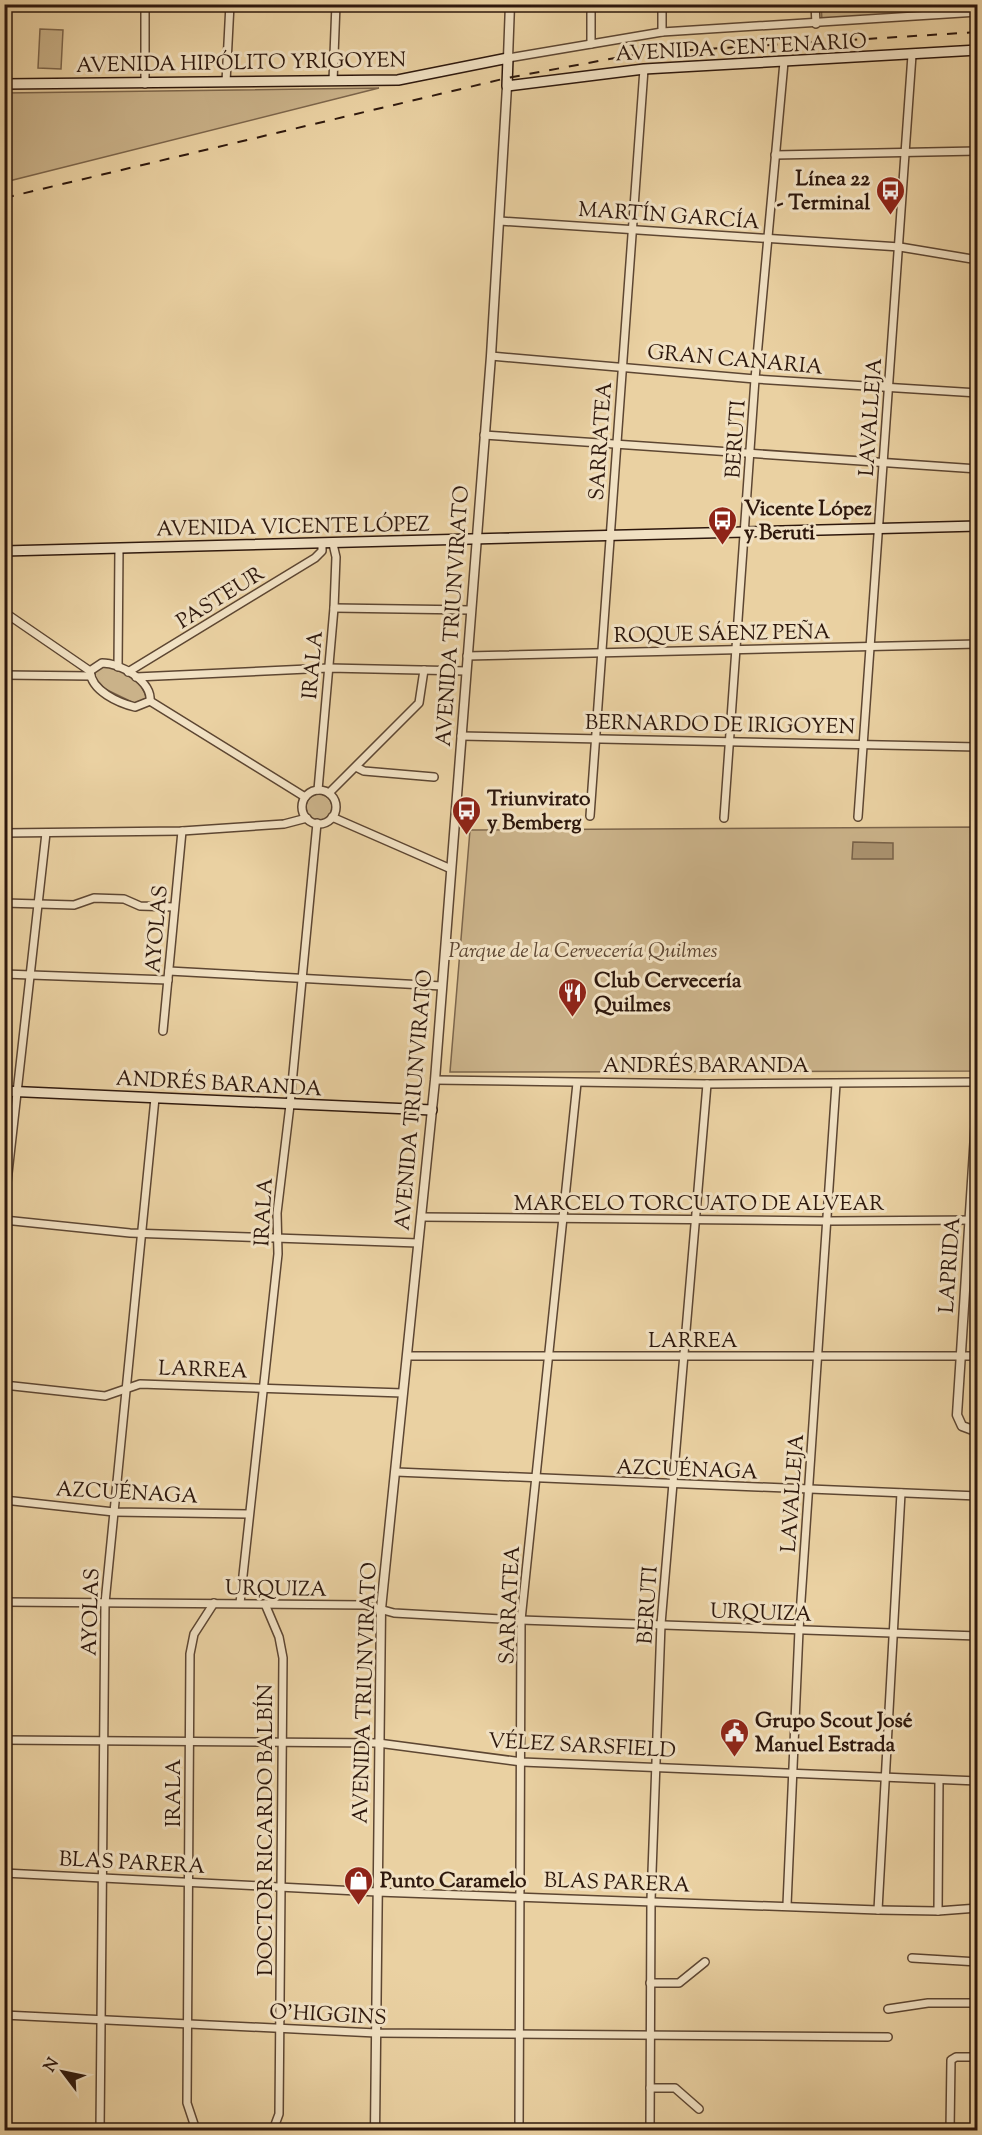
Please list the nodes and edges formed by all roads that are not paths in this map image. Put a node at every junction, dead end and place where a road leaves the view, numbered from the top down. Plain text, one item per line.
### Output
1 (145, 4) edge
2 (230, 4) edge
3 (336, 4) edge
4 (510, 4) edge
5 (591, 4) edge
6 (662, 4) edge
7 (815, 4) edge
8 (978, 12) edge
9 (816, 24) junction
10 (662, 32) junction
11 (591, 44) junction
12 (978, 50) edge
13 (912, 55) junction
14 (508, 58) junction
15 (784, 62) junction
16 (644, 69) junction
17 (333, 81) junction
18 (226, 82) junction
19 (4, 84) edge
20 (145, 84) junction
21 (507, 86) junction
22 (978, 151) edge
23 (907, 152) junction
24 (775, 155) junction
25 (500, 221) junction
26 (632, 228) junction
27 (767, 238) junction
28 (900, 247) junction
29 (978, 260) edge
30 (491, 356) junction
31 (621, 366) junction
32 (755, 379) junction
33 (889, 387) junction
34 (978, 393) edge
35 (484, 435) junction
36 (616, 443) junction
37 (750, 453) junction
38 (884, 462) junction
39 (978, 469) edge
40 (978, 526) edge
41 (878, 529) junction
42 (744, 532) junction
43 (611, 536) junction
44 (476, 540) junction
45 (322, 544) junction
46 (333, 544) junction
47 (119, 548) junction
48 (4, 551) edge
49 (334, 608) junction
50 (470, 610) junction
51 (4, 612) edge
52 (978, 644) edge
53 (868, 647) junction
54 (738, 649) junction
55 (602, 652) junction
56 (467, 656) junction
57 (118, 667) junction
58 (328, 668) junction
59 (424, 670) junction
60 (466, 671) junction
61 (128, 672) junction
62 (91, 674) junction
63 (4, 675) edge
64 (136, 677) junction
65 (150, 701) junction
66 (461, 736) junction
67 (596, 738) junction
68 (730, 741) junction
69 (861, 743) junction
70 (978, 747) edge
71 (356, 767) junction
72 (434, 777) dead end
73 (318, 790) junction
74 (329, 793) junction
75 (305, 797) junction
76 (590, 816) dead end
77 (332, 817) junction
78 (858, 817) dead end
79 (307, 818) junction
80 (724, 818) dead end
81 (316, 823) junction
82 (182, 831) junction
83 (4, 833) edge
84 (46, 833) junction
85 (451, 869) junction
86 (4, 903) edge
87 (36, 904) junction
88 (174, 907) junction
89 (168, 971) junction
90 (4, 974) edge
91 (29, 975) junction
92 (168, 980) junction
93 (301, 980) junction
94 (442, 986) junction
95 (163, 1030) dead end
96 (435, 1080) junction
97 (978, 1082) edge
98 (577, 1083) junction
99 (707, 1084) junction
100 (836, 1084) junction
101 (978, 1088) edge
102 (4, 1091) edge
103 (18, 1092) junction
104 (155, 1098) junction
105 (290, 1105) junction
106 (432, 1110) junction
107 (4, 1209) edge
108 (421, 1217) junction
109 (562, 1218) junction
110 (4, 1220) edge
111 (697, 1220) junction
112 (974, 1220) edge
113 (828, 1221) junction
114 (141, 1233) junction
115 (276, 1239) junction
116 (418, 1243) junction
117 (548, 1355) junction
118 (407, 1356) junction
119 (684, 1356) junction
120 (961, 1356) junction
121 (978, 1356) edge
122 (819, 1357) junction
123 (4, 1385) edge
124 (264, 1388) junction
125 (125, 1389) junction
126 (403, 1393) junction
127 (978, 1432) edge
128 (396, 1472) junction
129 (536, 1479) junction
130 (672, 1485) junction
131 (809, 1490) junction
132 (901, 1493) junction
133 (978, 1496) edge
134 (4, 1500) edge
135 (114, 1512) junction
136 (248, 1514) junction
137 (4, 1602) edge
138 (105, 1603) junction
139 (240, 1603) junction
140 (214, 1604) junction
141 (265, 1604) junction
142 (381, 1609) junction
143 (521, 1620) junction
144 (661, 1624) junction
145 (800, 1630) junction
146 (892, 1634) junction
147 (978, 1636) edge
148 (4, 1740) edge
149 (190, 1741) junction
150 (104, 1742) junction
151 (282, 1743) junction
152 (378, 1743) junction
153 (522, 1762) junction
154 (655, 1766) junction
155 (794, 1773) junction
156 (885, 1777) junction
157 (939, 1780) junction
158 (977, 1781) edge
159 (978, 1829) edge
160 (4, 1873) edge
161 (103, 1877) junction
162 (190, 1882) junction
163 (280, 1886) junction
164 (377, 1892) junction
165 (520, 1896) junction
166 (651, 1900) junction
167 (787, 1905) junction
168 (978, 1908) edge
169 (879, 1910) junction
170 (938, 1911) junction
171 (912, 1958) dead end
172 (705, 1962) dead end
173 (978, 1962) edge
174 (650, 1983) junction
175 (978, 2003) edge
176 (888, 2009) dead end
177 (4, 2016) edge
178 (101, 2020) junction
179 (187, 2024) junction
180 (280, 2028) junction
181 (376, 2033) junction
182 (519, 2035) junction
183 (650, 2035) junction
184 (888, 2037) dead end
185 (978, 2057) edge
186 (650, 2088) junction
187 (699, 2109) dead end
188 (100, 2130) edge
189 (196, 2130) edge
190 (273, 2130) edge
191 (375, 2130) edge
192 (519, 2130) edge
193 (650, 2130) edge
194 (951, 2130) edge

1 - 20 street
2 - 18 street
3 - 17 street
4 - 14 street
5 - 11 street
6 - 10 street
7 - 9 street
8 - 9 street, AVENIDA HIPÓLITO YRIGOYEN
9 - 10 street, AVENIDA HIPÓLITO YRIGOYEN
10 - 11 street, AVENIDA HIPÓLITO YRIGOYEN
11 - 14 street, AVENIDA HIPÓLITO YRIGOYEN
12 - 13 main road, AVENIDA CENTENARIO
13 - 15 main road, AVENIDA CENTENARIO
13 - 23 street, LAVALLEJA
14 - 17 main road, AVENIDA HIPÓLITO YRIGOYEN
14 - 21 main road, AVENIDA TRIUNVIRATO
15 - 16 main road, AVENIDA CENTENARIO
15 - 24 street, BERUTI
16 - 21 main road, AVENIDA CENTENARIO
16 - 26 street, SARRATEA
17 - 18 main road, AVENIDA HIPÓLITO YRIGOYEN
18 - 20 main road, AVENIDA HIPÓLITO YRIGOYEN
19 - 20 main road, AVENIDA HIPÓLITO YRIGOYEN
21 - 25 street, AVENIDA TRIUNVIRATO
22 - 23 street
23 - 24 street
23 - 28 street, LAVALLEJA
24 - 27 street, BERUTI
25 - 26 street, MARTÍN GARCÍA
25 - 30 street, AVENIDA TRIUNVIRATO
26 - 27 street, MARTÍN GARCÍA
26 - 31 street, SARRATEA
27 - 28 street, MARTÍN GARCÍA
27 - 32 street, BERUTI
28 - 29 street, MARTÍN GARCÍA
28 - 33 street, LAVALLEJA
30 - 31 street, GRAN CANARIA
30 - 35 street, AVENIDA TRIUNVIRATO
31 - 32 street, GRAN CANARIA
31 - 36 street, SARRATEA
32 - 33 street, GRAN CANARIA
32 - 37 street, BERUTI
33 - 34 street, GRAN CANARIA
33 - 38 street, LAVALLEJA
35 - 36 street
35 - 44 street, AVENIDA TRIUNVIRATO
36 - 37 street
36 - 43 street, SARRATEA
37 - 38 street
37 - 42 street, BERUTI
38 - 39 street
38 - 41 street, LAVALLEJA
40 - 41 main road, AVENIDA VICENTE LÓPEZ
41 - 42 main road, AVENIDA VICENTE LÓPEZ
41 - 53 street, LAVALLEJA
42 - 43 main road, AVENIDA VICENTE LÓPEZ
42 - 54 street, BERUTI
43 - 44 main road, AVENIDA VICENTE LÓPEZ
43 - 55 street, SARRATEA
44 - 46 main road, AVENIDA VICENTE LÓPEZ
44 - 50 street, AVENIDA TRIUNVIRATO
45 - 46 main road, AVENIDA VICENTE LÓPEZ
45 - 47 main road, AVENIDA VICENTE LÓPEZ
45 - 61 street, PASTEUR
46 - 49 street, IRALA
47 - 48 main road, AVENIDA VICENTE LÓPEZ
47 - 57 street
49 - 50 street
49 - 58 street, IRALA
50 - 56 street, AVENIDA TRIUNVIRATO
51 - 62 street
52 - 53 street, ROQUE SÁENZ PEÑA
53 - 54 street, ROQUE SÁENZ PEÑA
53 - 69 street, LAVALLEJA
54 - 55 street, ROQUE SÁENZ PEÑA
54 - 68 street, BERUTI
55 - 56 street, ROQUE SÁENZ PEÑA
55 - 67 street, SARRATEA
56 - 60 street, AVENIDA TRIUNVIRATO
57 - 61 street
57 - 62 street
58 - 59 street
58 - 64 street
58 - 73 street, IRALA
59 - 60 street
59 - 71 street
60 - 66 street, AVENIDA TRIUNVIRATO
61 - 64 street
62 - 63 street
62 - 65 street
64 - 65 street
65 - 75 street
66 - 67 street, BERNARDO DE IRIGOYEN
66 - 85 street, AVENIDA TRIUNVIRATO
67 - 68 street, BERNARDO DE IRIGOYEN
67 - 76 street, SARRATEA
68 - 69 street, BERNARDO DE IRIGOYEN
68 - 80 street, BERUTI
69 - 70 street, BERNARDO DE IRIGOYEN
69 - 78 street, LAVALLEJA
71 - 72 street
71 - 74 street
73 - 74 street
73 - 75 street
74 - 77 street
75 - 79 street
77 - 81 street
77 - 85 street
79 - 81 street
79 - 82 street
81 - 93 street, IRALA
82 - 84 street
82 - 88 street, AYOLAS
83 - 84 street
84 - 87 street
85 - 94 street, AVENIDA TRIUNVIRATO
86 - 87 street
87 - 88 street
87 - 91 street
88 - 89 street, AYOLAS
89 - 92 street, AYOLAS
89 - 93 street
90 - 91 street
91 - 92 street
91 - 103 street
92 - 95 street, AYOLAS
93 - 94 street
93 - 105 street, IRALA
94 - 96 street, AVENIDA TRIUNVIRATO
96 - 98 street, ANDRÉS BARANDA
96 - 106 street, AVENIDA TRIUNVIRATO
97 - 100 street, ANDRÉS BARANDA
98 - 99 street, ANDRÉS BARANDA
98 - 109 street, SARRATEA
99 - 100 street, ANDRÉS BARANDA
99 - 111 street, BERUTI
100 - 113 street, LAVALLEJA
101 - 112 street, LAPRIDA
102 - 103 main road, ANDRÉS BARANDA
103 - 104 main road, ANDRÉS BARANDA
103 - 107 street
104 - 105 main road, ANDRÉS BARANDA
104 - 114 street, AYOLAS
105 - 106 main road, ANDRÉS BARANDA
105 - 115 street, IRALA
106 - 108 street, AVENIDA TRIUNVIRATO
108 - 109 street, MARCELO TORCUATO DE ALVEAR
108 - 116 street, AVENIDA TRIUNVIRATO
109 - 111 street, MARCELO TORCUATO DE ALVEAR
109 - 117 street, SARRATEA
110 - 114 street
111 - 113 street, MARCELO TORCUATO DE ALVEAR
111 - 119 street, BERUTI
112 - 113 street, MARCELO TORCUATO DE ALVEAR
112 - 120 street, LAPRIDA
113 - 122 street, LAVALLEJA
114 - 115 street
114 - 125 street, AYOLAS
115 - 116 street
115 - 124 street, IRALA
116 - 118 street, AVENIDA TRIUNVIRATO
117 - 118 street, LARREA
117 - 119 street, LARREA
117 - 129 street, SARRATEA
118 - 126 street, AVENIDA TRIUNVIRATO
119 - 122 street, LARREA
119 - 130 street, BERUTI
120 - 121 street, LARREA
120 - 122 street, LARREA
120 - 127 street, LAPRIDA
122 - 131 street, LAVALLEJA
123 - 125 street, LARREA
124 - 125 street, LARREA
124 - 126 street, LARREA
124 - 136 street, IRALA
125 - 135 street, AYOLAS
126 - 128 street, AVENIDA TRIUNVIRATO
128 - 129 street, AZCUÉNAGA
128 - 142 street, AVENIDA TRIUNVIRATO
129 - 130 street, AZCUÉNAGA
129 - 143 street, SARRATEA
130 - 131 street, AZCUÉNAGA
130 - 144 street, BERUTI
131 - 132 street, AZCUÉNAGA
131 - 145 street, LAVALLEJA
132 - 133 street, AZCUÉNAGA
132 - 146 street
134 - 135 street, AZCUÉNAGA
135 - 136 street, AZCUÉNAGA
135 - 138 street, AYOLAS
136 - 139 street, IRALA
137 - 138 street, URQUIZA
138 - 140 street, URQUIZA
138 - 150 street, AYOLAS
139 - 140 street, URQUIZA
139 - 141 street, URQUIZA
140 - 149 street, IRALA
141 - 142 street, URQUIZA
141 - 151 street, DOCTOR RICARDO BALBÍN
142 - 143 street, URQUIZA
142 - 152 street, AVENIDA TRIUNVIRATO
143 - 144 street, URQUIZA
143 - 153 street, SARRATEA
144 - 145 street, URQUIZA
144 - 154 street, BERUTI
145 - 146 street, URQUIZA
145 - 155 street, LAVALLEJA
146 - 147 street, URQUIZA
146 - 156 street
148 - 150 street, VÉLEZ SARSFIELD
149 - 150 street, VÉLEZ SARSFIELD
149 - 151 street, VÉLEZ SARSFIELD
149 - 162 street, IRALA
150 - 161 street, AYOLAS
151 - 152 street, VÉLEZ SARSFIELD
151 - 163 street, DOCTOR RICARDO BALBÍN
152 - 153 street, VÉLEZ SARSFIELD
152 - 164 street, AVENIDA TRIUNVIRATO
153 - 154 street, VÉLEZ SARSFIELD
153 - 165 street, SARRATEA
154 - 155 street, VÉLEZ SARSFIELD
154 - 166 street, BERUTI
155 - 156 street, VÉLEZ SARSFIELD
155 - 167 street, LAVALLEJA
156 - 157 street, VÉLEZ SARSFIELD
156 - 169 street
157 - 158 street, VÉLEZ SARSFIELD
157 - 170 street
158 - 159 street
160 - 161 street, BLAS PARERA
161 - 162 street, BLAS PARERA
161 - 178 street, AYOLAS
162 - 163 street, BLAS PARERA
162 - 179 street, IRALA
163 - 164 street, BLAS PARERA
163 - 180 street, DOCTOR RICARDO BALBÍN
164 - 165 street, BLAS PARERA
164 - 181 street, AVENIDA TRIUNVIRATO
165 - 166 street, BLAS PARERA
165 - 182 street, SARRATEA
166 - 167 street, BLAS PARERA
166 - 174 street, BERUTI
167 - 169 street, BLAS PARERA
168 - 170 street, BLAS PARERA
169 - 170 street, BLAS PARERA
171 - 173 street
172 - 174 street
174 - 183 street, BERUTI
175 - 176 street
177 - 178 street, O'HIGGINS
178 - 179 street, O'HIGGINS
178 - 188 street, AYOLAS
179 - 180 street, O'HIGGINS
179 - 189 street, IRALA
180 - 181 street, O'HIGGINS
180 - 190 street, DOCTOR RICARDO BALBÍN
181 - 182 street, O'HIGGINS
181 - 191 street, AVENIDA TRIUNVIRATO
182 - 183 street, O'HIGGINS
182 - 192 street, SARRATEA
183 - 184 street, O'HIGGINS
183 - 186 street, BERUTI
185 - 194 street
186 - 187 street
186 - 193 street, BERUTI

